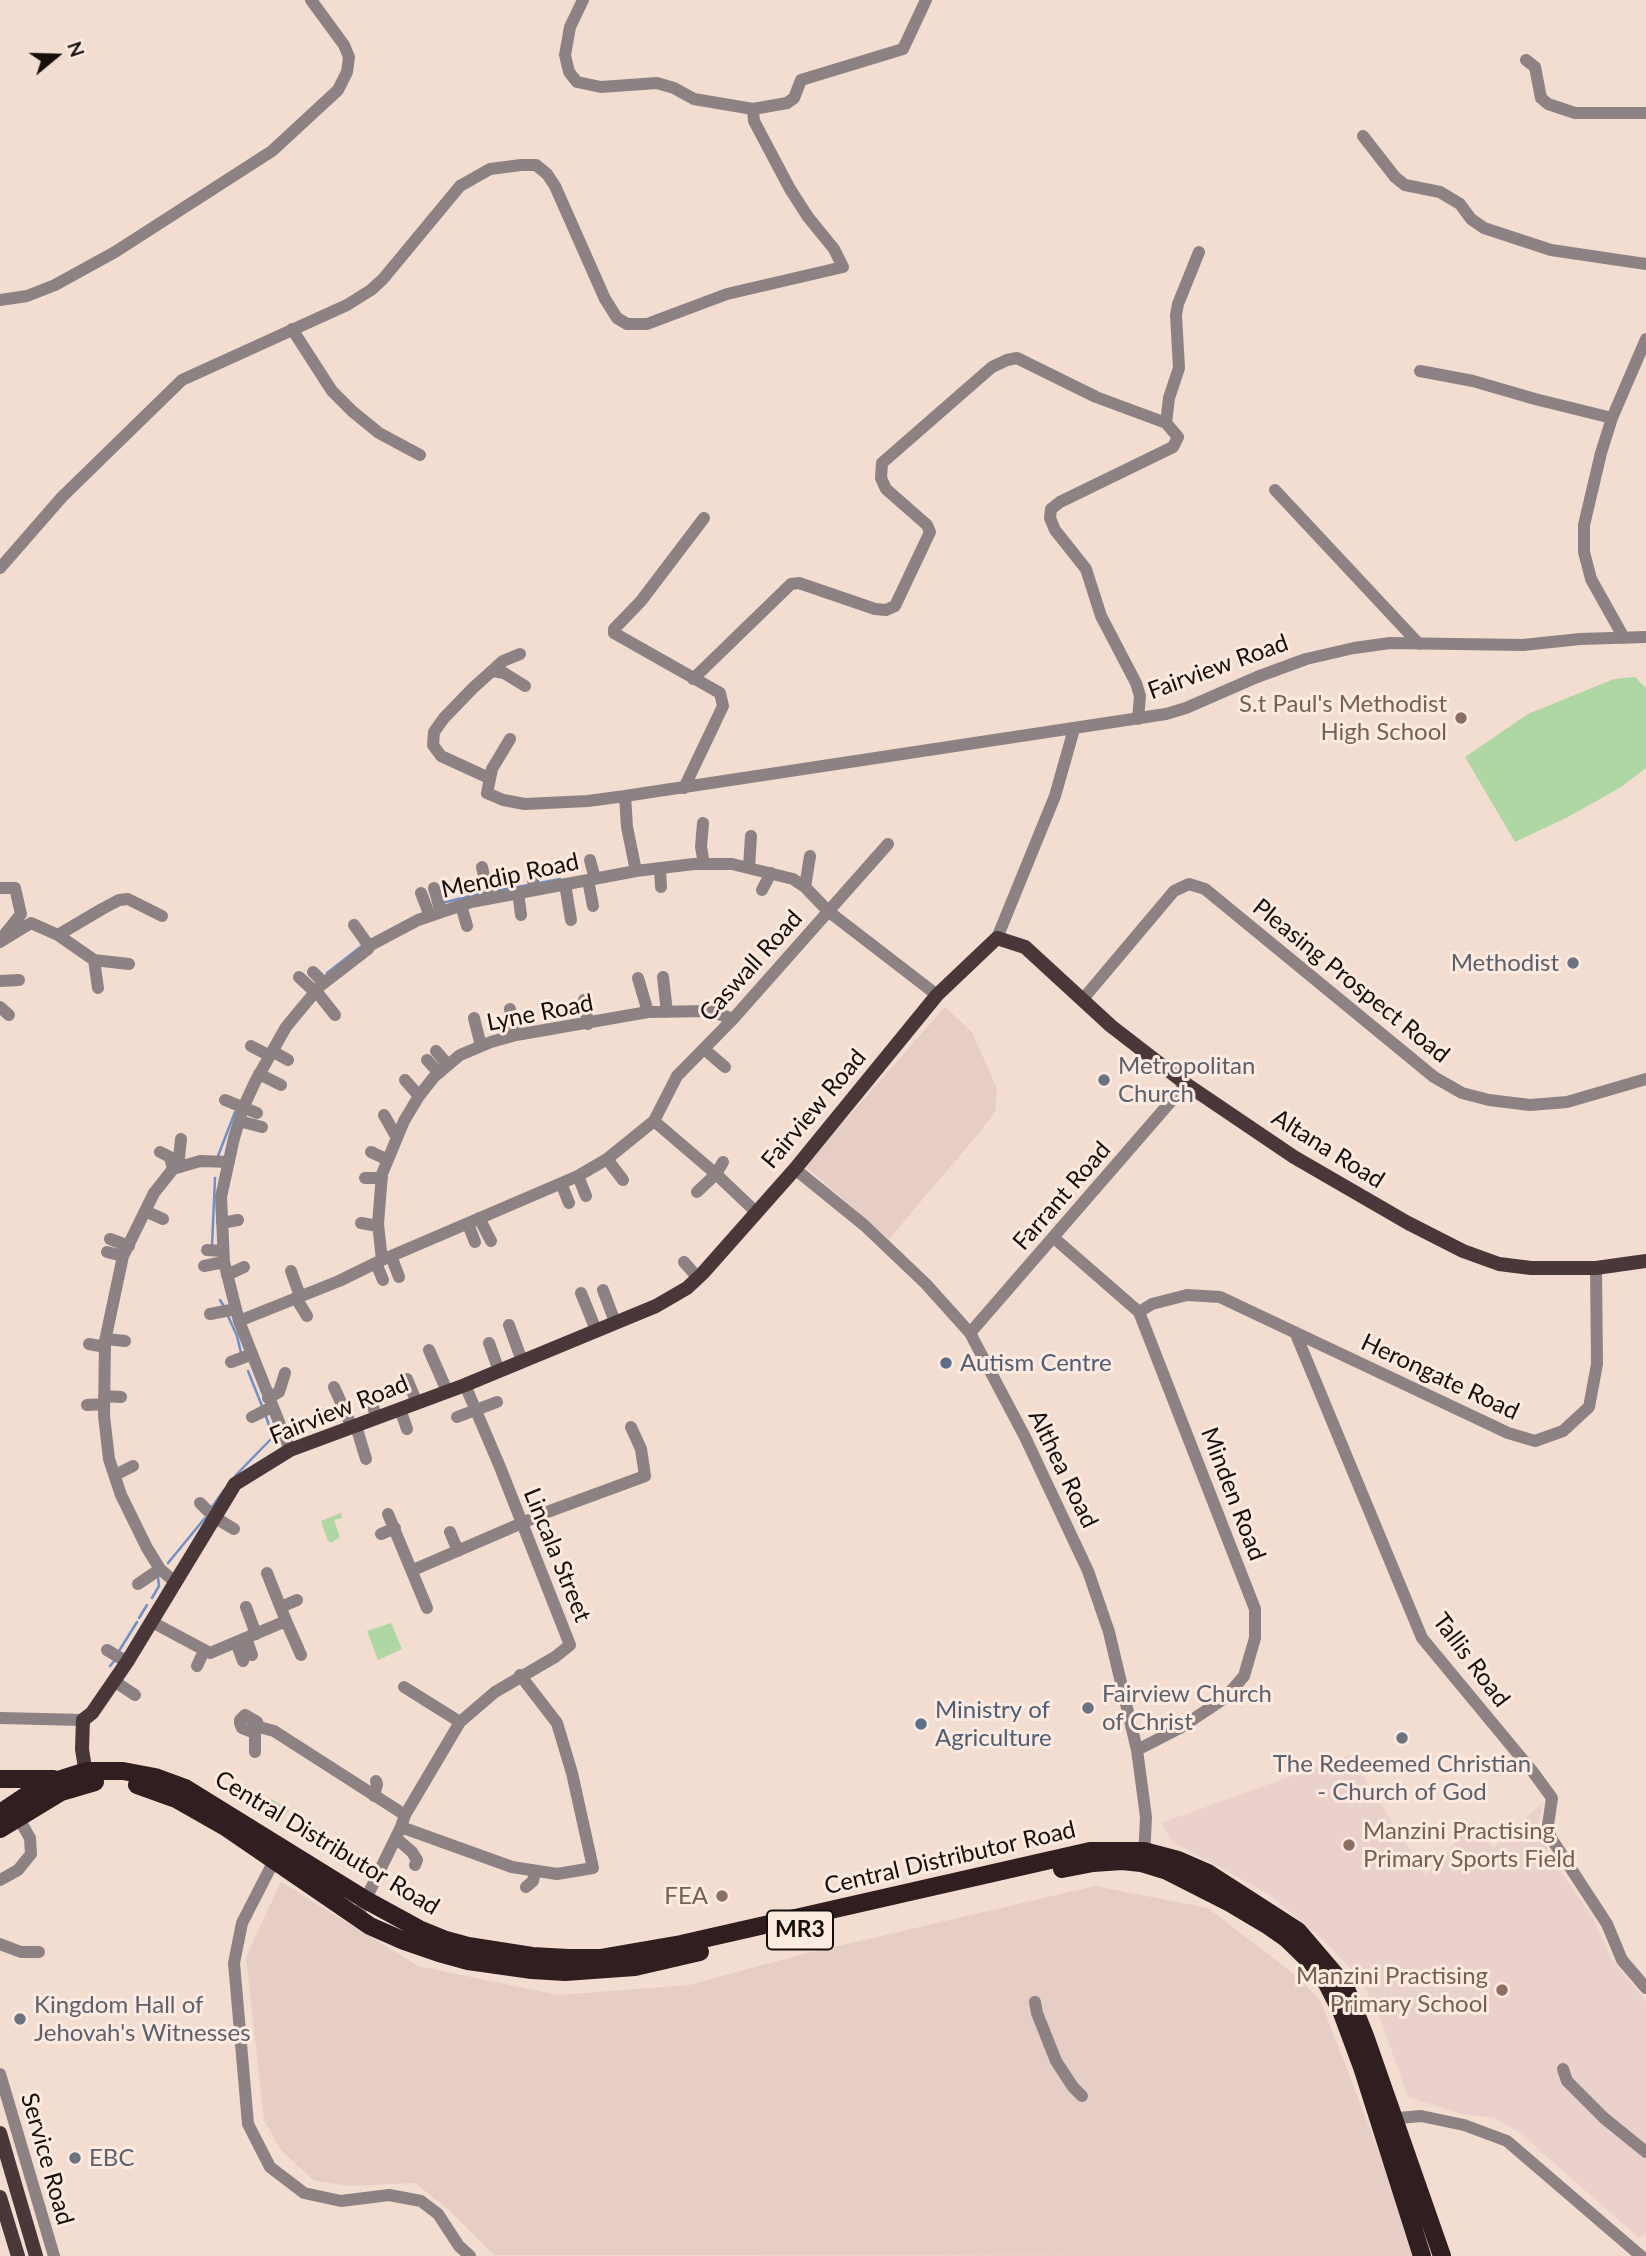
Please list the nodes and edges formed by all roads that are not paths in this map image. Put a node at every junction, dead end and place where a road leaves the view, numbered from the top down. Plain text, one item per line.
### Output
1 (311, 0) edge
2 (583, 0) edge
3 (926, 0) edge
4 (1526, 60) dead end
5 (753, 108) junction
6 (1646, 113) edge
7 (1363, 136) dead end
8 (1199, 252) dead end
9 (1646, 264) edge
10 (0, 300) edge
11 (292, 330) junction
12 (1646, 340) edge
13 (1420, 371) dead end
14 (1612, 418) junction
15 (1166, 423) junction
16 (420, 455) dead end
17 (1275, 490) dead end
18 (704, 518) dead end
19 (0, 568) edge
20 (1646, 637) edge
21 (1624, 638) junction
22 (1419, 644) junction
23 (520, 654) dead end
24 (493, 671) junction
25 (693, 679) junction
26 (525, 685) dead end
27 (1138, 719) junction
28 (1074, 729) junction
29 (510, 739) dead end
30 (489, 778) junction
31 (684, 788) junction
32 (625, 796) junction
33 (703, 823) dead end
34 (751, 836) dead end
35 (888, 844) dead end
36 (810, 856) dead end
37 (590, 860) dead end
38 (704, 864) junction
39 (482, 867) dead end
40 (748, 867) junction
41 (532, 868) dead end
42 (660, 868) junction
43 (636, 871) junction
44 (771, 873) junction
45 (592, 879) junction
46 (565, 884) junction
47 (661, 887) dead end
48 (805, 887) junction
49 (0, 888) edge
50 (428, 890) dead end
51 (534, 890) junction
52 (762, 890) dead end
53 (518, 892) junction
54 (489, 898) junction
55 (461, 905) junction
56 (593, 906) dead end
57 (828, 911) junction
58 (435, 914) junction
59 (521, 915) dead end
60 (162, 916) dead end
61 (571, 920) dead end
62 (354, 925) dead end
63 (467, 926) dead end
64 (58, 935) junction
65 (997, 938) junction
66 (0, 942) edge
67 (369, 946) junction
68 (94, 960) junction
69 (128, 964) dead end
70 (313, 972) dead end
71 (299, 977) dead end
72 (663, 977) dead end
73 (638, 978) dead end
74 (19, 980) dead end
75 (0, 981) edge
76 (98, 988) dead end
77 (319, 988) junction
78 (937, 995) junction
79 (1083, 999) junction
80 (584, 1000) dead end
81 (510, 1009) dead end
82 (648, 1012) junction
83 (667, 1012) junction
84 (335, 1015) dead end
85 (474, 1018) dead end
86 (733, 1019) junction
87 (588, 1024) junction
88 (516, 1035) junction
89 (251, 1046) dead end
90 (481, 1046) junction
91 (704, 1049) junction
92 (271, 1054) junction
93 (431, 1055) dead end
94 (288, 1060) dead end
95 (725, 1067) dead end
96 (444, 1069) junction
97 (259, 1074) junction
98 (1646, 1079) edge
99 (405, 1080) dead end
100 (1186, 1084) junction
101 (281, 1085) dead end
102 (419, 1096) junction
103 (225, 1100) dead end
104 (257, 1113) dead end
105 (241, 1114) junction
106 (384, 1115) dead end
107 (654, 1121) junction
108 (262, 1127) dead end
109 (691, 1133) dead end
110 (397, 1138) junction
111 (181, 1139) dead end
112 (685, 1148) junction
113 (160, 1152) dead end
114 (371, 1152) dead end
115 (607, 1159) junction
116 (388, 1160) junction
117 (229, 1162) junction
118 (723, 1162) dead end
119 (176, 1168) junction
120 (795, 1169) junction
121 (716, 1174) junction
122 (578, 1176) junction
123 (365, 1178) dead end
124 (382, 1178) junction
125 (624, 1180) dead end
126 (561, 1183) junction
127 (697, 1192) dead end
128 (586, 1196) dead end
129 (569, 1203) dead end
130 (145, 1211) junction
131 (756, 1212) junction
132 (163, 1219) dead end
133 (238, 1220) dead end
134 (473, 1221) junction
135 (222, 1223) junction
136 (361, 1223) dead end
137 (378, 1226) junction
138 (1054, 1238) junction
139 (110, 1239) dead end
140 (475, 1241) dead end
141 (491, 1241) dead end
142 (207, 1250) dead end
143 (126, 1251) junction
144 (107, 1252) dead end
145 (383, 1260) junction
146 (1646, 1261) edge
147 (225, 1262) junction
148 (684, 1262) dead end
149 (204, 1266) dead end
150 (244, 1267) dead end
151 (1595, 1268) junction
152 (291, 1270) dead end
153 (399, 1277) dead end
154 (698, 1278) junction
155 (383, 1280) dead end
156 (603, 1290) dead end
157 (581, 1293) dead end
158 (298, 1297) junction
159 (1139, 1312) junction
160 (210, 1314) dead end
161 (237, 1315) junction
162 (307, 1316) dead end
163 (615, 1322) junction
164 (509, 1325) dead end
165 (596, 1330) junction
166 (1295, 1332) junction
167 (970, 1333) junction
168 (125, 1341) dead end
169 (105, 1343) junction
170 (489, 1343) dead end
171 (89, 1344) dead end
172 (429, 1350) dead end
173 (250, 1354) junction
174 (522, 1361) junction
175 (231, 1362) dead end
176 (499, 1371) junction
177 (285, 1373) dead end
178 (407, 1379) dead end
179 (465, 1384) junction
180 (334, 1387) dead end
181 (447, 1391) junction
182 (121, 1397) dead end
183 (104, 1400) junction
184 (372, 1401) dead end
185 (270, 1402) junction
186 (497, 1402) dead end
187 (417, 1403) junction
188 (86, 1405) dead end
189 (400, 1409) junction
190 (476, 1410) junction
191 (252, 1417) dead end
192 (457, 1417) dead end
193 (377, 1418) junction
194 (354, 1426) junction
195 (631, 1427) dead end
196 (407, 1429) dead end
197 (290, 1450) junction
198 (366, 1459) dead end
199 (133, 1466) dead end
200 (115, 1475) junction
201 (200, 1503) dead end
202 (388, 1514) dead end
203 (214, 1517) junction
204 (520, 1524) junction
205 (484, 1525) dead end
206 (395, 1528) junction
207 (234, 1530) dead end
208 (450, 1532) dead end
209 (381, 1534) dead end
210 (489, 1538) junction
211 (458, 1551) junction
212 (160, 1569) junction
213 (415, 1575) junction
214 (272, 1576) dead end
215 (176, 1583) junction
216 (138, 1584) dead end
217 (404, 1586) dead end
218 (297, 1600) dead end
219 (246, 1607) dead end
220 (281, 1607) junction
221 (427, 1608) dead end
222 (152, 1622) junction
223 (286, 1622) junction
224 (246, 1638) junction
225 (107, 1650) dead end
226 (205, 1651) junction
227 (301, 1655) dead end
228 (248, 1658) dead end
229 (127, 1662) junction
230 (197, 1666) dead end
231 (520, 1675) junction
232 (114, 1681) junction
233 (404, 1687) dead end
234 (135, 1695) dead end
235 (0, 1718) edge
236 (83, 1720) junction
237 (460, 1722) junction
238 (1137, 1751) junction
239 (255, 1752) dead end
240 (87, 1777) junction
241 (0, 1779) edge
242 (23, 1779) junction
243 (61, 1779) junction
244 (376, 1781) dead end
245 (374, 1796) junction
246 (7, 1807) edge
247 (401, 1827) junction
248 (0, 1829) edge
249 (277, 1853) junction
250 (1144, 1857) junction
251 (415, 1864) dead end
252 (540, 1871) junction
253 (0, 1880) edge
254 (533, 1886) dead end
255 (366, 1900) junction
256 (357, 1917) junction
257 (0, 1944) edge
258 (38, 1952) dead end
259 (1646, 1988) edge
260 (1035, 2002) dead end
261 (1563, 2069) dead end
262 (0, 2074) edge
263 (1082, 2096) dead end
264 (1386, 2120) junction
265 (0, 2133) edge
266 (1646, 2152) edge
267 (0, 2197) edge
268 (1642, 2252) edge
269 (1419, 2253) edge
270 (18, 2256) edge
271 (36, 2256) edge
272 (54, 2256) edge
273 (470, 2256) edge
274 (1442, 2256) edge

1 - 10 street
2 - 5 street
3 - 5 street
4 - 6 street
5 - 11 street
7 - 9 street
8 - 15 street
11 - 16 street
11 - 19 street
12 - 14 street
13 - 14 street
14 - 21 street
15 - 25 street
15 - 27 street
17 - 22 street
18 - 25 street
20 - 21 street, Fairview Road
21 - 22 street, Fairview Road
22 - 27 street, Fairview Road
23 - 24 street
24 - 26 street
24 - 30 street
25 - 31 street
27 - 28 street, Fairview Road
28 - 31 street
28 - 65 street, Fairview Road
29 - 30 street
30 - 32 street
31 - 32 street
32 - 43 street
33 - 38 street
34 - 40 street
35 - 57 street, Caswall Road
36 - 48 street
37 - 45 street
38 - 40 street, Mendip Road
38 - 42 street, Mendip Road
39 - 54 street
40 - 44 street, Mendip Road
41 - 51 street
42 - 43 street, Mendip Road
42 - 47 street
43 - 45 street, Mendip Road
44 - 48 street, Mendip Road
44 - 52 street
45 - 46 street, Mendip Road
45 - 56 street
46 - 51 street, Mendip Road
46 - 61 street
48 - 57 street, Mendip Road
49 - 66 street
50 - 58 street
51 - 53 street, Mendip Road
53 - 54 street, Mendip Road
53 - 59 street
54 - 55 street, Mendip Road
55 - 58 street, Mendip Road
55 - 63 street
57 - 78 street, Mendip Road
57 - 86 street, Caswall Road
58 - 67 street, Mendip Road
60 - 64 street
62 - 67 street
64 - 66 street
64 - 68 street
65 - 78 main road, Fairview Road
65 - 79 main road, Altana Road
67 - 77 street, Mendip Road
68 - 69 street
68 - 76 street
70 - 77 street
71 - 77 street
72 - 83 street
73 - 82 street
74 - 75 street
77 - 84 street
77 - 92 street, Mendip Road
78 - 120 main road, Fairview Road
79 - 98 street, Pleasing Prospect Road
79 - 100 main road, Altana Road
80 - 87 street
81 - 88 street
82 - 83 street, Lyne Road
82 - 87 street, Lyne Road
83 - 86 street, Lyne Road
85 - 90 street
86 - 91 street, Caswall Road
87 - 88 street, Lyne Road
88 - 90 street, Lyne Road
89 - 92 street
90 - 96 street, Lyne Road
91 - 95 street
91 - 107 street, Caswall Road
92 - 94 street
92 - 97 street, Mendip Road
93 - 96 street
96 - 102 street, Lyne Road
97 - 101 street
97 - 105 street, Mendip Road
99 - 102 street
100 - 138 street, Farrant Road
100 - 151 main road, Altana Road
102 - 110 street, Lyne Road
103 - 105 street
104 - 105 street
105 - 108 street
105 - 117 street, Mendip Road
106 - 110 street
107 - 112 street
107 - 115 street
109 - 112 street
110 - 116 street, Lyne Road
111 - 119 street
112 - 121 street
113 - 119 street
114 - 116 street
115 - 122 street
115 - 125 street
116 - 124 street, Lyne Road
117 - 119 street
117 - 135 street, Mendip Road
118 - 121 street
119 - 130 street
120 - 131 main road, Fairview Road
120 - 167 street, Althea Road
121 - 127 street
121 - 131 street
122 - 126 street
122 - 128 street
123 - 124 street
124 - 137 street, Lyne Road
126 - 129 street
126 - 134 street
130 - 132 street
130 - 143 street
131 - 154 main road, Fairview Road
133 - 135 street
134 - 140 street
134 - 141 street
134 - 145 street
135 - 147 street, Mendip Road
136 - 137 street
137 - 145 street, Lyne Road
138 - 159 street, Minden Road
138 - 167 street, Farrant Road
139 - 143 street
142 - 147 street
143 - 144 street
143 - 169 street
145 - 153 street
145 - 155 street
145 - 158 street
146 - 151 main road, Altana Road
147 - 149 street
147 - 150 street
147 - 161 street, Mendip Road
148 - 154 street
151 - 166 street, Herongate Road
152 - 158 street
154 - 163 main road, Fairview Road
156 - 163 street
157 - 165 street
158 - 161 street
158 - 162 street
159 - 166 street, Herongate Road
159 - 238 street, Minden Road
160 - 161 street
161 - 173 street, Mendip Road
163 - 165 main road, Fairview Road
164 - 174 street
165 - 174 main road, Fairview Road
166 - 259 street, Tallis Road
167 - 238 street, Althea Road
168 - 169 street
169 - 171 street
169 - 183 street
170 - 176 street
172 - 181 street
173 - 175 street
173 - 185 street, Mendip Road
174 - 176 main road, Fairview Road
176 - 179 main road, Fairview Road
177 - 185 street
178 - 187 street
179 - 181 main road, Fairview Road
179 - 190 street, Lincala Street
180 - 194 street
181 - 187 main road, Fairview Road
182 - 183 street
183 - 188 street
183 - 200 street
184 - 193 street
185 - 191 street
185 - 197 street, Mendip Road
186 - 190 street
187 - 189 main road, Fairview Road
189 - 193 main road, Fairview Road
189 - 196 street
190 - 192 street
190 - 204 street, Lincala Street
193 - 194 main road, Fairview Road
194 - 197 main road, Fairview Road
194 - 198 street
195 - 204 street
197 - 203 main road, Fairview Road
199 - 200 street
200 - 212 street
201 - 203 street
202 - 206 street
203 - 207 street
203 - 215 main road, Fairview Road
204 - 210 street
204 - 231 street, Lincala Street
205 - 210 street
206 - 209 street
206 - 213 street
208 - 211 street
210 - 211 street
211 - 213 street
212 - 215 street
212 - 216 street
213 - 217 street
213 - 221 street
214 - 220 street
215 - 222 main road, Fairview Road
218 - 220 street
219 - 224 street
220 - 223 street
222 - 226 street
222 - 229 main road, Fairview Road
223 - 224 street
223 - 227 street
224 - 226 street
224 - 228 street
225 - 229 street
226 - 230 street
229 - 232 main road, Fairview Road
231 - 237 street, Lincala Street
231 - 252 street
232 - 234 street
232 - 236 main road, Fairview Road
233 - 237 street
235 - 236 street
236 - 240 main road
237 - 247 street, Lincala Street
238 - 250 street, Althea Road
239 - 245 street
240 - 243 highway, Central Distributor Road / MR3
240 - 246 highway, Central Distributor Road / MR3
240 - 249 highway, Central Distributor Road / MR3
241 - 242 highway
242 - 243 highway
242 - 246 highway
243 - 246 highway, Central Distributor Road / MR3
244 - 245 street
245 - 247 street
246 - 248 highway, Central Distributor Road / MR3
246 - 253 street
247 - 251 street
247 - 252 street
247 - 255 street, Lincala Street
249 - 255 highway, Central Distributor Road / MR3
249 - 256 highway, Central Distributor Road / MR3
249 - 273 street
250 - 255 highway, Central Distributor Road / MR3
250 - 256 highway, Central Distributor Road / MR3
250 - 264 highway, Central Distributor Road / MR3
252 - 254 street
255 - 256 street, Lincala Street
257 - 258 street
260 - 263 street
261 - 266 street
262 - 272 street, Service Road
264 - 268 street
264 - 269 highway, Central Distributor Road / MR3
264 - 274 highway, Central Distributor Road / MR3
265 - 271 main road
267 - 270 main road

